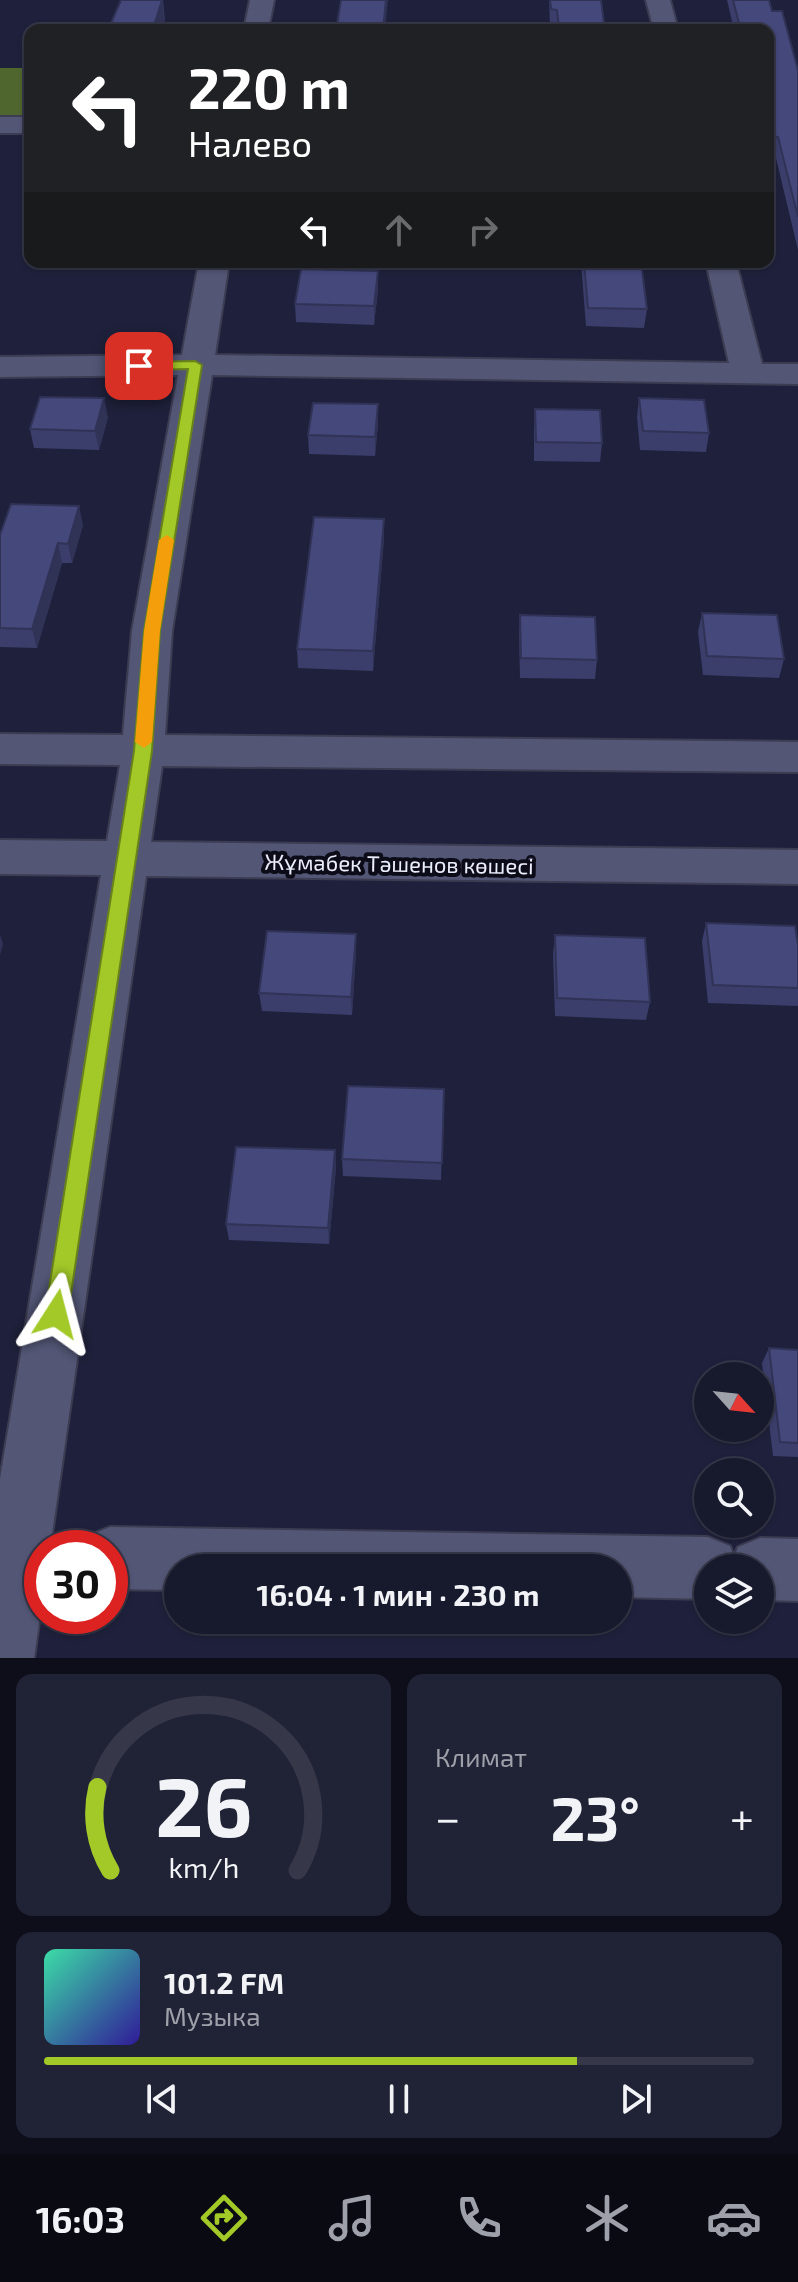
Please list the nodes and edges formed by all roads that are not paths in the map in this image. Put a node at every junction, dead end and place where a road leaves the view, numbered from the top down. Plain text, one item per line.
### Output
1 (262, 0) edge
2 (658, 0) edge
3 (257, 24) edge
4 (664, 24) edge
5 (0, 125) edge
6 (24, 125) edge
7 (213, 268) edge
8 (722, 268) edge
9 (195, 365) junction
10 (0, 367) edge
11 (798, 374) edge
12 (748, 375) junction
13 (0, 749) edge
14 (143, 751) junction
15 (798, 757) edge
16 (0, 857) edge
17 (126, 860) junction
18 (798, 867) edge
19 (20, 1556) edge
20 (128, 1558) edge
21 (694, 1568) edge
22 (774, 1569) edge
23 (798, 1570) edge
24 (2, 1658) edge

1 - 3 street
2 - 4 street
5 - 6 street
7 - 9 street
8 - 12 street
9 - 10 street
9 - 12 street
9 - 14 street
11 - 12 street
13 - 14 street
14 - 15 street
14 - 17 street
16 - 17 street, Жұмабек Тәшенов көшесі
17 - 18 street, Жұмабек Тәшенов көшесі
17 - 19 street
19 - 24 street
20 - 21 street
22 - 23 street

